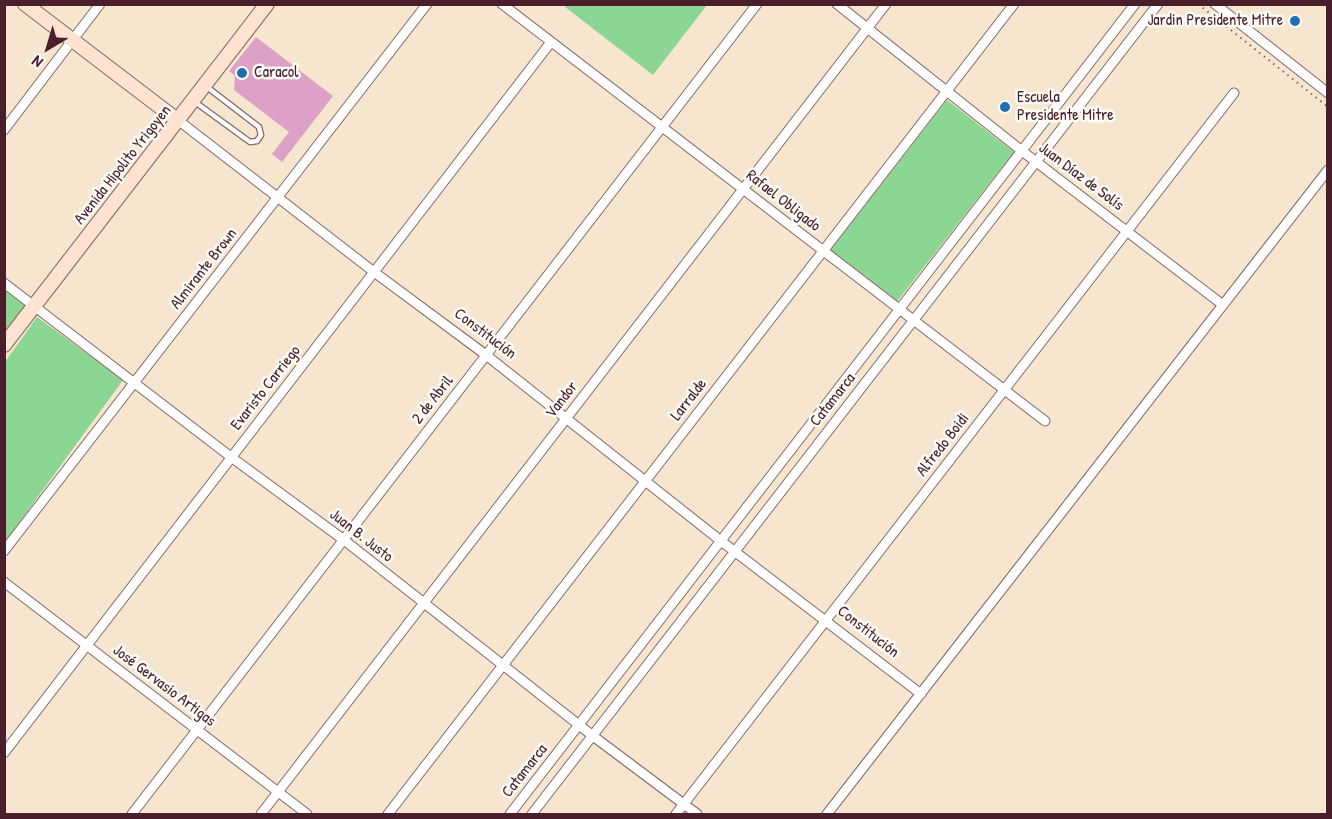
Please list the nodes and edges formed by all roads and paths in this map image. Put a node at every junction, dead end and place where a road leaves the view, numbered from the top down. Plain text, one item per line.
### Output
1 (25, 4) edge
2 (100, 4) edge
3 (258, 4) edge
4 (267, 4) edge
5 (427, 4) edge
6 (502, 4) edge
7 (757, 4) edge
8 (837, 4) edge
9 (886, 4) edge
10 (1014, 4) edge
11 (1135, 4) edge
12 (1158, 4) edge
13 (1198, 4) edge
14 (1215, 4) edge
15 (867, 29) junction
16 (73, 41) junction
17 (550, 42) junction
18 (205, 86) junction
19 (947, 91) junction
20 (1234, 93) dead end
21 (1328, 93) edge
22 (193, 101) junction
23 (1328, 107) edge
24 (175, 118) junction
25 (663, 127) junction
26 (4, 130) edge
27 (1022, 151) junction
28 (1037, 161) junction
29 (1328, 170) edge
30 (743, 189) junction
31 (278, 197) junction
32 (1128, 231) junction
33 (823, 251) junction
34 (374, 272) junction
35 (4, 283) edge
36 (32, 303) junction
37 (1222, 305) junction
38 (899, 310) junction
39 (914, 321) junction
40 (4, 332) edge
41 (4, 345) edge
42 (486, 355) junction
43 (135, 383) junction
44 (1004, 390) junction
45 (566, 419) junction
46 (1045, 421) dead end
47 (231, 458) junction
48 (646, 481) junction
49 (344, 540) junction
50 (721, 541) junction
51 (735, 551) junction
52 (4, 552) edge
53 (4, 582) edge
54 (423, 604) junction
55 (826, 620) junction
56 (87, 646) junction
57 (503, 666) junction
58 (921, 694) junction
59 (580, 725) junction
60 (197, 730) junction
61 (593, 736) junction
62 (4, 753) edge
63 (278, 792) junction
64 (684, 804) junction
65 (132, 814) edge
66 (261, 814) edge
67 (307, 814) edge
68 (388, 814) edge
69 (510, 814) edge
70 (532, 814) edge
71 (675, 814) edge
72 (697, 814) edge
73 (827, 814) edge

1 - 16 main road, Constitución
2 - 16 street
3 - 24 main road, Avenida Hipolito Yrigoyen
4 - 18 main road, Avenida Hipolito Yrigoyen
5 - 31 street, Almirante Brown
6 - 17 street, Rafael Obligado
7 - 25 street, 2 de Abril
8 - 15 street, Juan Díaz de Solís
9 - 15 street, Vandor
10 - 19 street, Larralde
11 - 27 street, Catamarca
12 - 28 street, Catamarca
13 - 23 path
14 - 21 street
15 - 19 street, Juan Díaz de Solís
15 - 30 street, Vandor
16 - 24 main road, Constitución
16 - 26 street
17 - 25 street, Rafael Obligado
17 - 34 street, Evaristo Carriego
18 - 22 main road, Avenida Hipolito Yrigoyen
18 - 22 lane
19 - 27 street, Juan Díaz de Solís
19 - 33 street, Larralde
20 - 32 street, Alfredo Boidi
22 - 24 main road, Avenida Hipolito Yrigoyen
24 - 31 street, Constitución
24 - 36 main road, Avenida Hipolito Yrigoyen
25 - 30 street, Rafael Obligado
25 - 42 street, 2 de Abril
27 - 28 street, Juan Díaz de Solís
27 - 38 street, Catamarca
28 - 32 street, Juan Díaz de Solís
28 - 39 street, Catamarca
29 - 37 street
30 - 33 street, Rafael Obligado
30 - 45 street, Vandor
31 - 34 street, Constitución
31 - 43 street, Almirante Brown
32 - 37 street, Juan Díaz de Solís
32 - 44 street, Alfredo Boidi
33 - 38 street, Rafael Obligado
33 - 48 street, Larralde
34 - 42 street, Constitución
34 - 47 street, Evaristo Carriego
35 - 36 street, Juan B. Justo
36 - 40 main road, Avenida Hipolito Yrigoyen
36 - 41 main road, Avenida Hipolito Yrigoyen
36 - 43 street, Juan B. Justo
37 - 58 street
38 - 39 street, Rafael Obligado
38 - 50 street, Catamarca
39 - 44 street, Rafael Obligado
39 - 51 street, Catamarca
42 - 45 street, Constitución
42 - 49 street, 2 de Abril
43 - 47 street, Juan B. Justo
43 - 52 street, Almirante Brown
44 - 46 street, Rafael Obligado
44 - 55 street, Alfredo Boidi
45 - 48 street, Constitución
45 - 54 street, Vandor
47 - 49 street, Juan B. Justo
47 - 56 street, Evaristo Carriego
48 - 50 street, Constitución
48 - 57 street, Larralde
49 - 54 street, Juan B. Justo
49 - 60 street, 2 de Abril
50 - 51 street, Constitución
50 - 59 street, Catamarca
51 - 55 street, Constitución
51 - 61 street, Catamarca
53 - 56 street, José Gervasio Artigas
54 - 57 street, Juan B. Justo
54 - 63 street, Vandor
55 - 58 street, Constitución
55 - 64 street, Alfredo Boidi
56 - 60 street, José Gervasio Artigas
56 - 62 street, Evaristo Carriego
57 - 59 street, Juan B. Justo
57 - 68 street, Larralde
58 - 73 street
59 - 61 street, Juan B. Justo
59 - 69 street, Catamarca
60 - 63 street, José Gervasio Artigas
60 - 65 street, 2 de Abril
61 - 64 street, Juan B. Justo
61 - 70 street, Catamarca
63 - 66 street, Vandor
63 - 67 street, José Gervasio Artigas
64 - 71 street, Alfredo Boidi
64 - 72 street, Juan B. Justo

